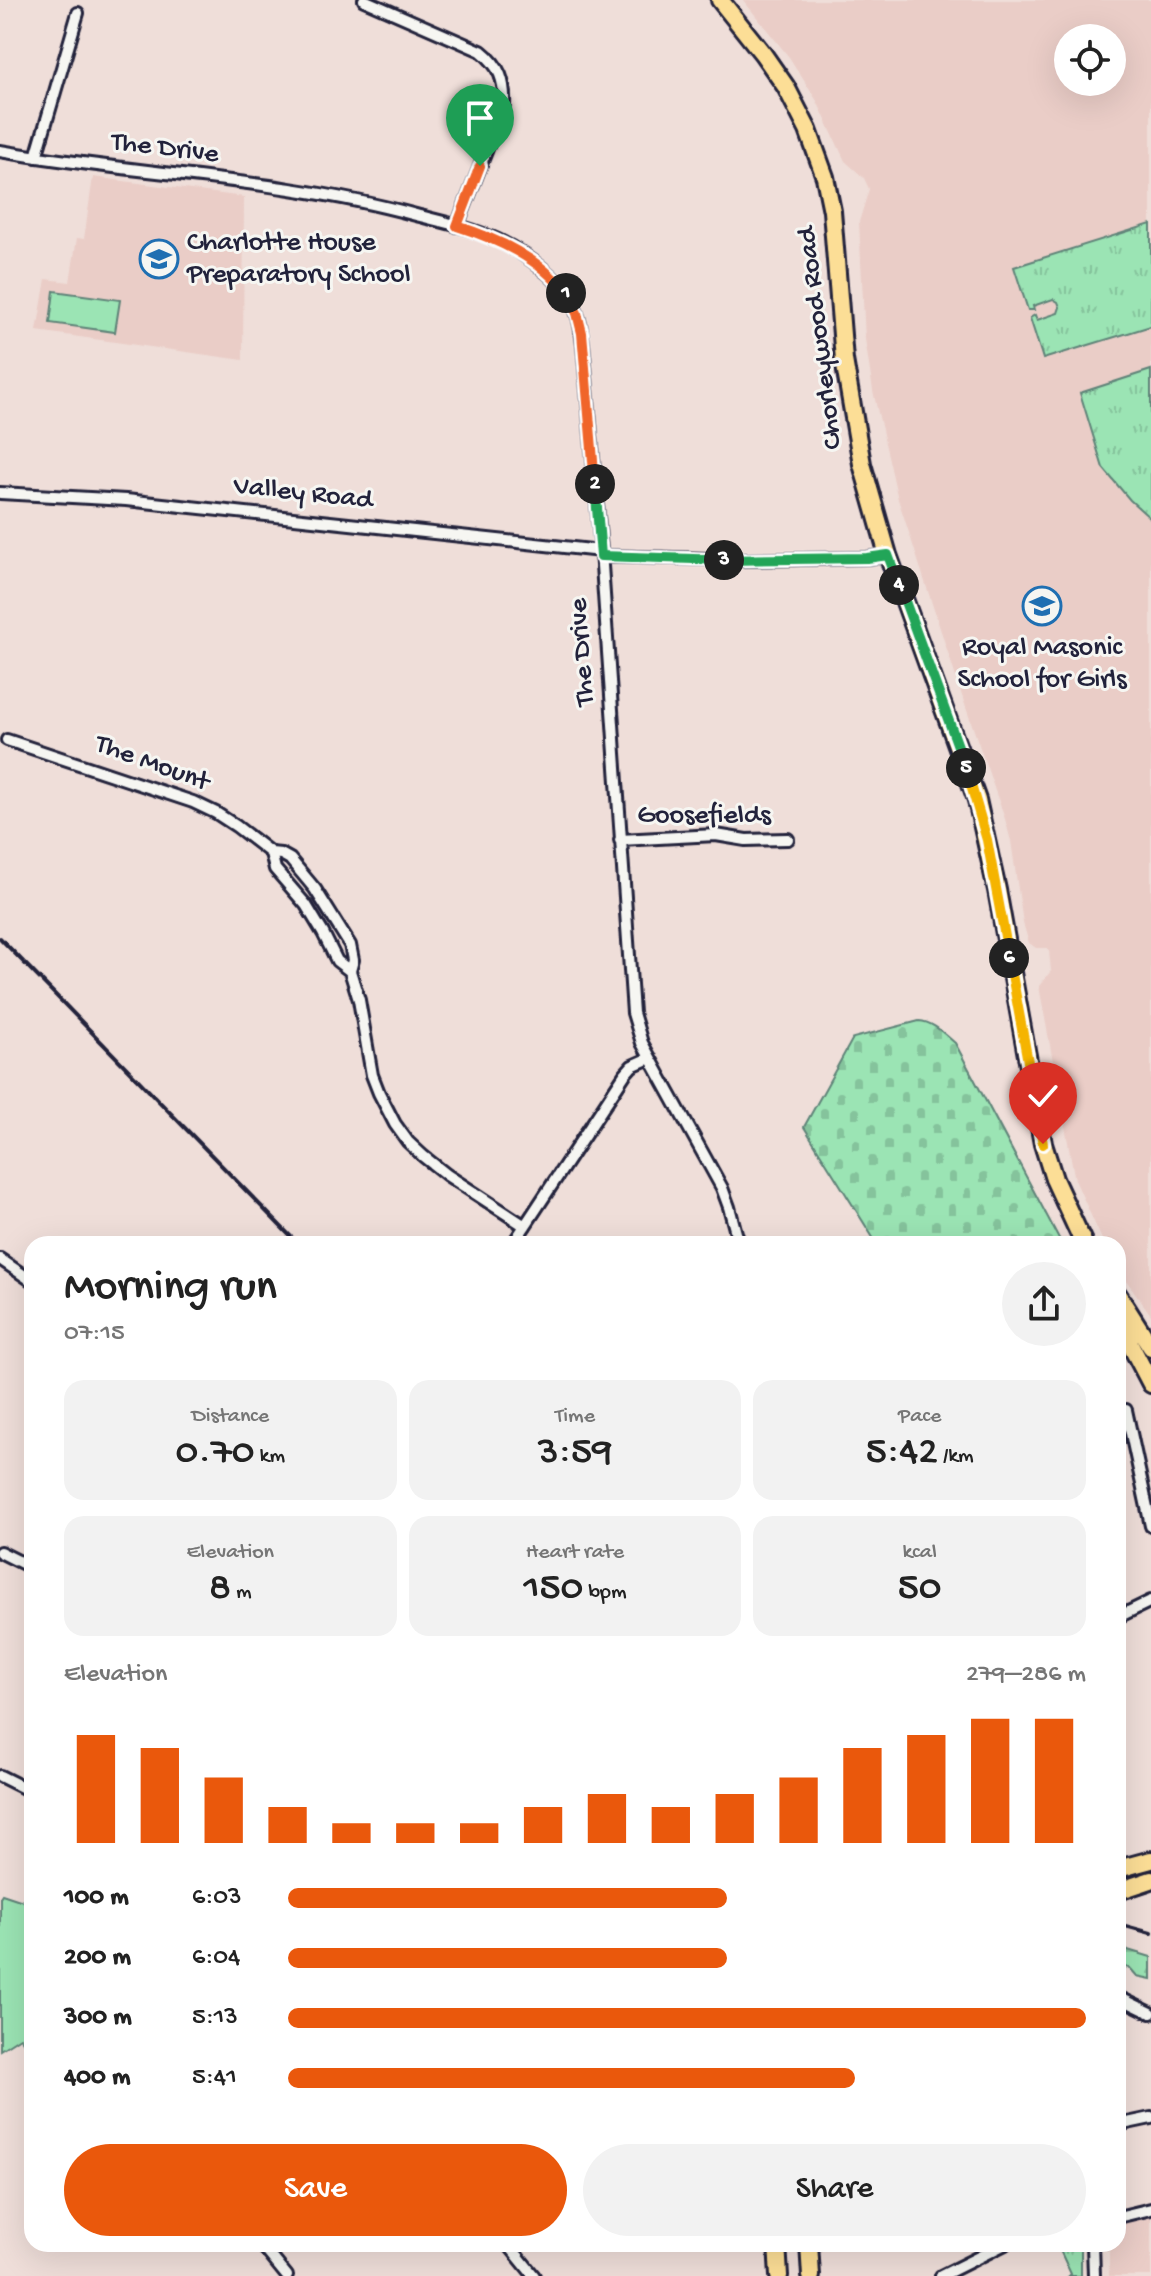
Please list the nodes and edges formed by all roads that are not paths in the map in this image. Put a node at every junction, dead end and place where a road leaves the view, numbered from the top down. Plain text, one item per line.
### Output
1 (364, 0) edge
2 (720, 0) edge
3 (78, 13) dead end
4 (0, 151) edge
5 (36, 157) junction
6 (457, 226) junction
7 (0, 493) edge
8 (601, 554) junction
9 (888, 555) junction
10 (7, 740) dead end
11 (788, 839) dead end
12 (620, 840) junction
13 (271, 853) junction
14 (350, 971) junction
15 (650, 1058) junction
16 (525, 1226) junction
17 (518, 1236) edge
18 (737, 1236) edge
19 (1080, 1236) edge
20 (0, 1259) edge
21 (24, 1276) edge
22 (1126, 1308) edge
23 (1126, 1336) edge
24 (1151, 1347) edge
25 (1151, 1384) edge
26 (1126, 1410) dead end
27 (1151, 1526) edge
28 (0, 1552) edge
29 (24, 1564) edge
30 (1151, 1601) edge
31 (1126, 1613) edge
32 (0, 1776) edge
33 (24, 1788) edge
34 (1151, 1860) edge
35 (1126, 1867) edge
36 (1151, 1880) edge
37 (1126, 1888) edge
38 (1126, 2001) edge
39 (1151, 2013) edge
40 (1151, 2118) edge
41 (1126, 2123) edge
42 (1151, 2209) edge
43 (1126, 2215) edge
44 (268, 2252) edge
45 (514, 2252) edge
46 (778, 2252) edge
47 (810, 2252) edge
48 (989, 2252) edge
49 (1093, 2252) edge
50 (287, 2276) edge
51 (534, 2276) edge
52 (779, 2276) edge
53 (811, 2276) edge
54 (941, 2276) edge
55 (1094, 2276) edge

1 - 6 street
2 - 9 main road, Chorleywood Road
3 - 5 street
4 - 5 street, The Drive
5 - 6 street, The Drive
6 - 8 street, The Drive
7 - 8 street, Valley Road
8 - 9 street, Valley Road
8 - 12 street, The Drive
9 - 19 main road, Chorleywood Road
10 - 13 street, The Mount
11 - 12 street, Goosefields
12 - 15 street, The Drive
13 - 14 street, The Mount
13 - 14 street, The Mount
14 - 16 street, The Mount
15 - 16 street
15 - 18 street, The Drive
16 - 17 street
20 - 21 street
22 - 24 main road
23 - 25 main road
26 - 27 street
28 - 29 street
30 - 31 street
32 - 33 street
34 - 35 main road
36 - 37 main road
38 - 39 street
40 - 41 street
42 - 43 street
44 - 50 street
45 - 51 street
46 - 52 main road
47 - 53 main road
48 - 54 street
49 - 55 street

